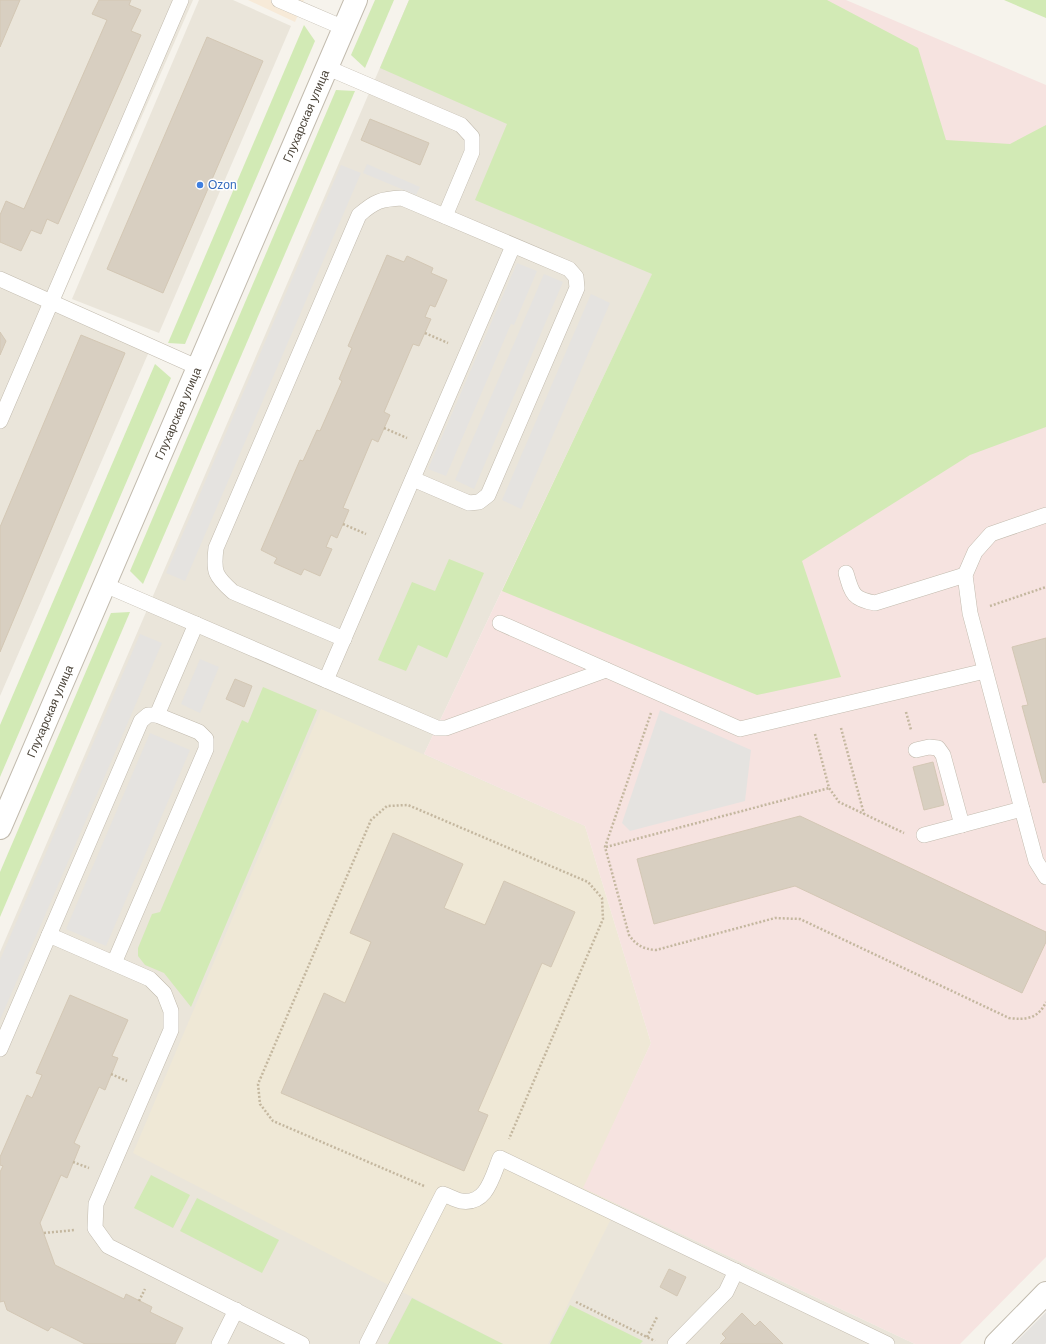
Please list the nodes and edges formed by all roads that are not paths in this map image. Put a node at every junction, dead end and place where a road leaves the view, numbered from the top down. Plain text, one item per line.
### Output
1 (181, 0) edge
2 (279, 0) edge
3 (356, 0) edge
4 (344, 28) junction
5 (328, 68) junction
6 (445, 216) junction
7 (513, 246) junction
8 (0, 279) edge
9 (52, 302) junction
10 (198, 368) junction
11 (0, 421) edge
12 (413, 479) junction
13 (1046, 515) edge
14 (846, 573) dead end
15 (964, 575) junction
16 (105, 585) junction
17 (500, 623) dead end
18 (196, 624) junction
19 (344, 639) junction
20 (606, 670) junction
21 (985, 671) junction
22 (326, 680) junction
23 (157, 714) junction
24 (916, 750) road end
25 (1022, 809) junction
26 (1, 823) edge
27 (962, 825) junction
28 (924, 835) road end
29 (1046, 877) edge
30 (49, 935) junction
31 (114, 963) junction
32 (0, 1049) edge
33 (736, 1271) junction
34 (1046, 1293) edge
35 (236, 1310) junction
36 (219, 1344) edge
37 (302, 1344) edge
38 (367, 1344) edge
39 (675, 1344) edge
40 (887, 1344) edge
41 (996, 1344) edge

1 - 9 lane
2 - 4 lane
3 - 4 street, Глухарская улица
4 - 5 street, Глухарская улица
5 - 6 lane
5 - 10 street, Глухарская улица
6 - 7 lane
6 - 19 lane
7 - 12 lane
7 - 12 lane
8 - 9 lane
9 - 10 lane
9 - 11 lane
10 - 16 street, Глухарская улица
12 - 19 lane
13 - 15 lane
14 - 15 lane
15 - 21 lane
16 - 18 lane
16 - 26 street, Глухарская улица
17 - 20 lane
18 - 22 lane
18 - 23 lane
19 - 22 lane
20 - 21 lane
20 - 22 lane
21 - 25 lane
23 - 30 lane
23 - 31 lane
24 - 27 lane
25 - 27 lane
25 - 29 lane
27 - 28 lane
30 - 31 lane
30 - 32 lane
31 - 35 lane
33 - 38 lane
33 - 39 lane
33 - 40 lane
34 - 41 street
35 - 36 lane
35 - 37 lane

